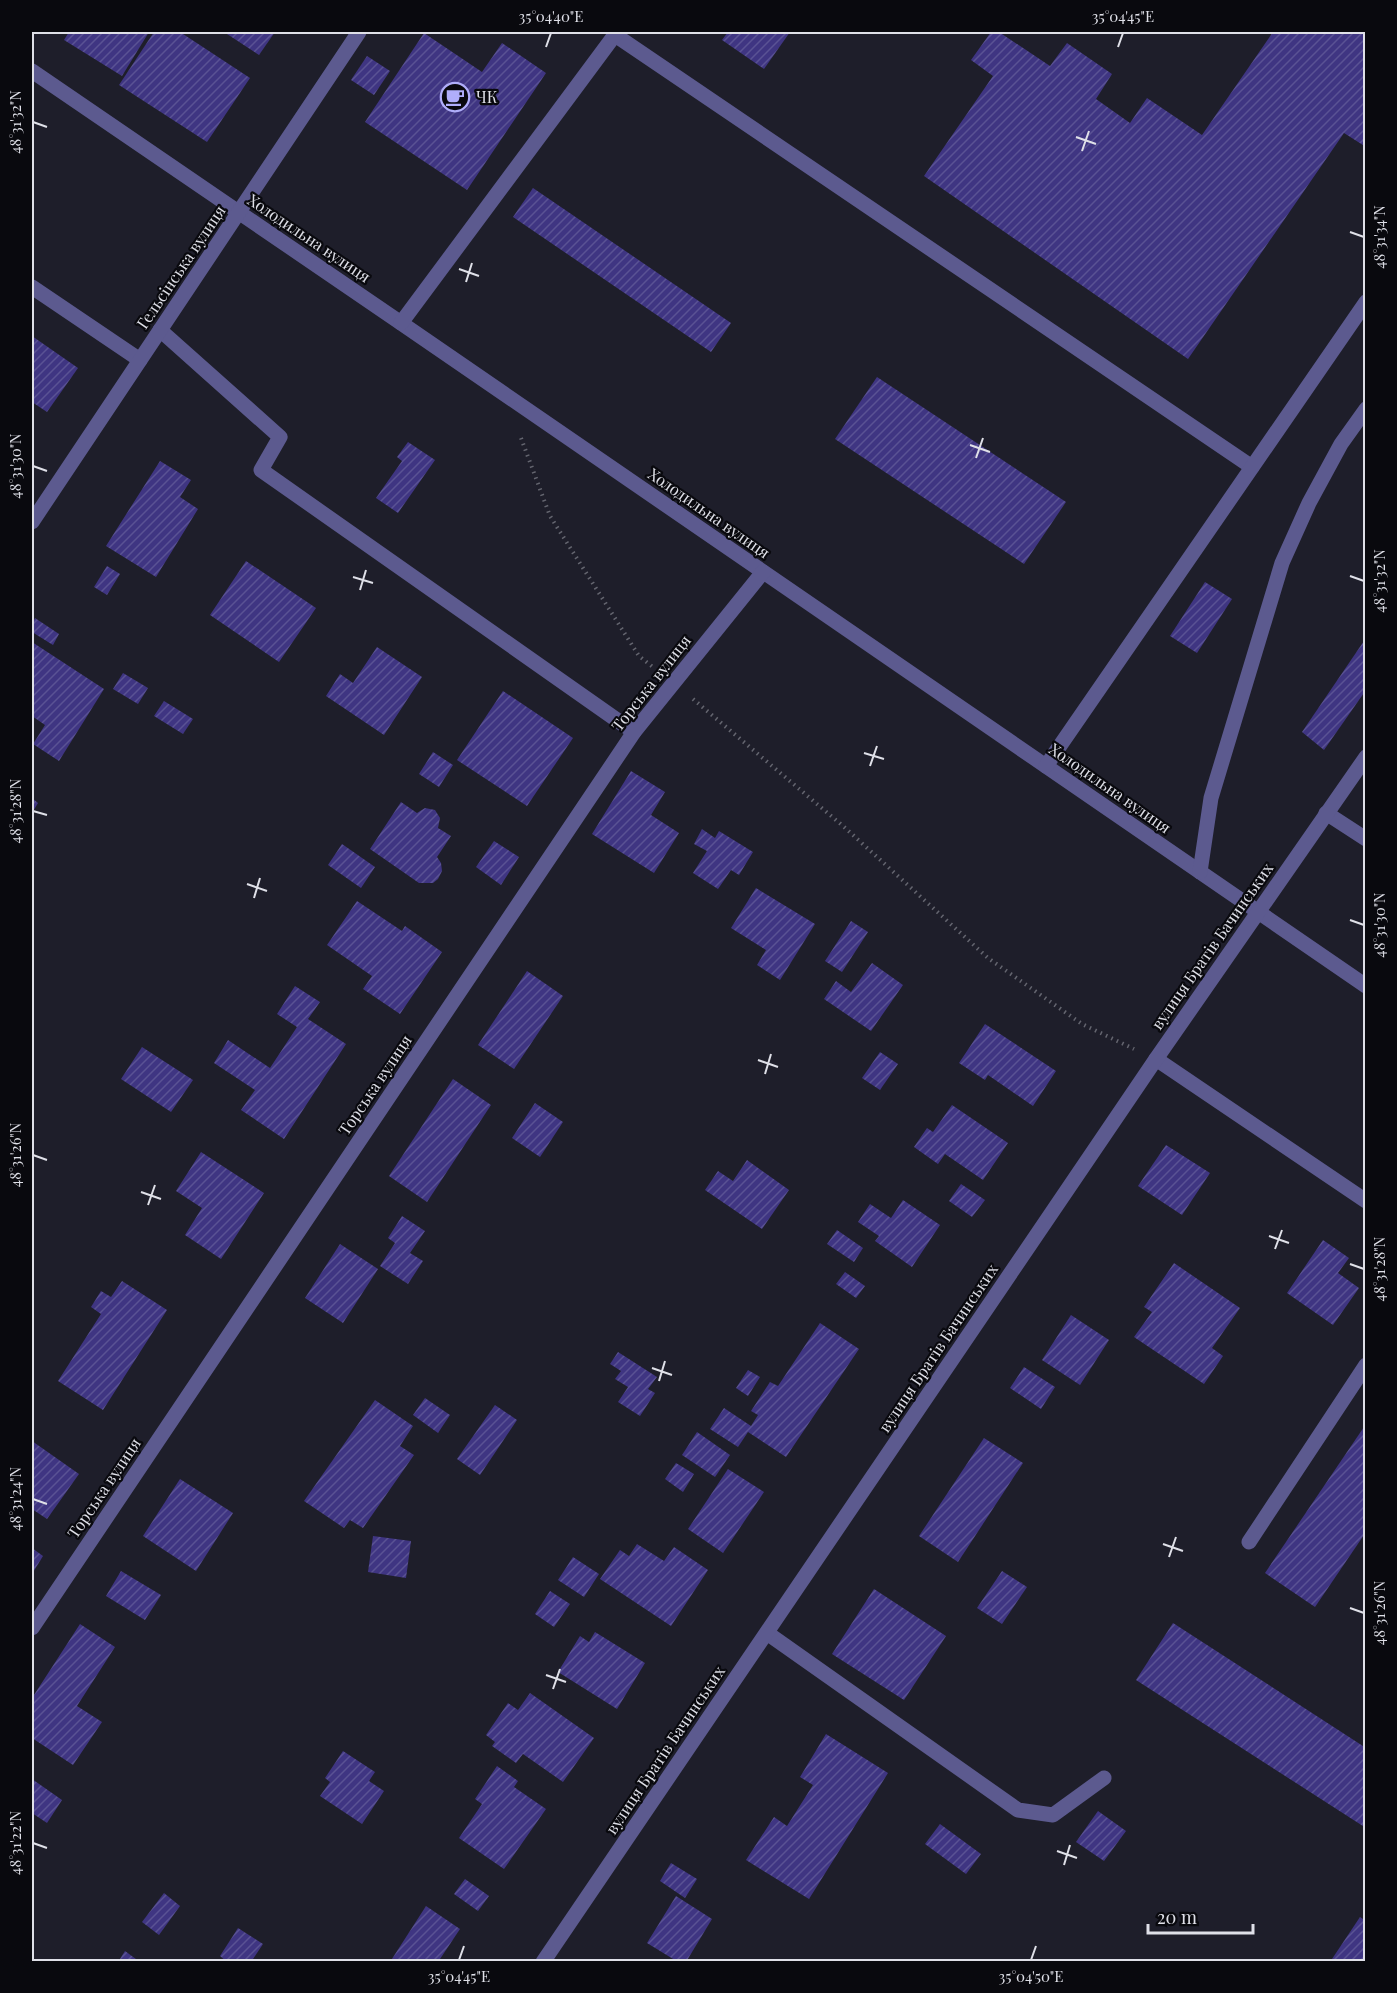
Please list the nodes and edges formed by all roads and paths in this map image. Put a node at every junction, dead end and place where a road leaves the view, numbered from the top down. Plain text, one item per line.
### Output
1 (359, 32) edge
2 (616, 33) edge
3 (32, 71) edge
4 (239, 212) junction
5 (32, 287) edge
6 (1365, 302) edge
7 (401, 323) junction
8 (160, 330) junction
9 (140, 360) junction
10 (505, 395) junction
11 (1365, 409) edge
12 (1252, 467) junction
13 (32, 522) edge
14 (763, 572) junction
15 (674, 683) junction
16 (634, 732) junction
17 (1365, 757) edge
18 (1047, 766) junction
19 (1326, 813) junction
20 (1365, 839) edge
21 (1200, 872) junction
22 (1257, 911) junction
23 (1365, 986) edge
24 (1156, 1059) junction
25 (1365, 1201) edge
26 (1365, 1365) edge
27 (1249, 1542) dead end
28 (32, 1628) edge
29 (767, 1633) junction
30 (1104, 1778) dead end
31 (543, 1962) edge

1 - 4 street, Гельсінська вулиця
2 - 7 street
2 - 12 street
3 - 4 street, Холодильна вулиця
4 - 7 street, Холодильна вулиця
4 - 8 street, Гельсінська вулиця
5 - 9 street
6 - 12 street
7 - 10 street, Холодильна вулиця
8 - 9 street, Гельсінська вулиця
8 - 16 street
9 - 13 street, Гельсінська вулиця
10 - 14 street, Холодильна вулиця
10 - 15 path
11 - 21 street
12 - 18 street
14 - 15 street, Торська вулиця
14 - 18 street, Холодильна вулиця
15 - 16 street, Торська вулиця
15 - 24 path
16 - 28 street, Торська вулиця
17 - 19 street, вулиця Братів Бачинських
18 - 21 street, Холодильна вулиця
19 - 20 street
19 - 22 street, вулиця Братів Бачинських
21 - 22 street, Холодильна вулиця
22 - 23 street, Холодильна вулиця
22 - 24 street, вулиця Братів Бачинських
24 - 25 street
24 - 29 street, вулиця Братів Бачинських
26 - 27 street
29 - 30 street
29 - 31 street, вулиця Братів Бачинських

